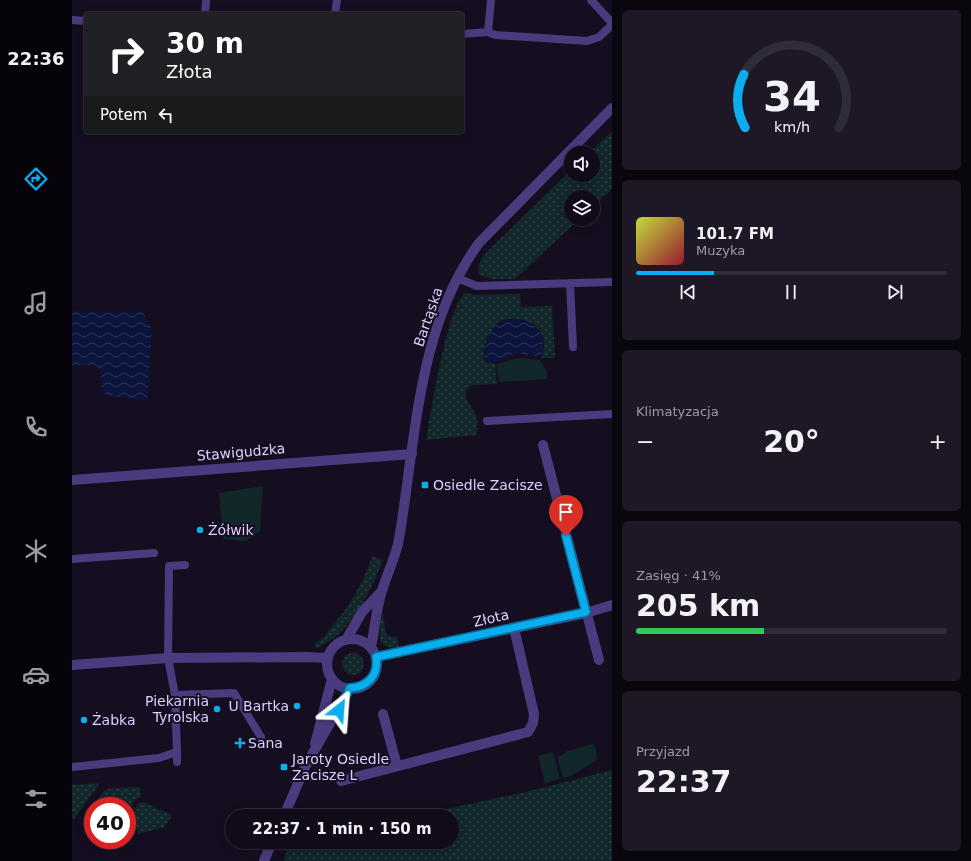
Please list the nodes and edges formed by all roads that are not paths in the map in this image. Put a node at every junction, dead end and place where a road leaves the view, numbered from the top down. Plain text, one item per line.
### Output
1 (206, 0) edge
2 (337, 0) edge
3 (491, 0) edge
4 (591, 0) edge
5 (205, 12) edge
6 (336, 12) edge
7 (72, 20) edge
8 (84, 21) edge
9 (612, 24) edge
10 (488, 32) junction
11 (464, 34) edge
12 (612, 108) edge
13 (457, 278) junction
14 (612, 282) edge
15 (570, 283) junction
16 (573, 347) dead end
17 (612, 414) edge
18 (487, 421) dead end
19 (542, 445) dead end
20 (412, 454) junction
21 (72, 480) edge
22 (154, 553) dead end
23 (72, 559) edge
24 (185, 565) dead end
25 (381, 592) junction
26 (612, 605) edge
27 (586, 612) junction
28 (514, 628) junction
29 (346, 640) junction
30 (371, 647) junction
31 (376, 657) junction
32 (168, 658) junction
33 (328, 658) junction
34 (599, 660) dead end
35 (72, 665) edge
36 (332, 679) junction
37 (350, 688) junction
38 (175, 696) junction
39 (383, 714) dead end
40 (261, 737) dead end
41 (177, 752) junction
42 (311, 758) junction
43 (177, 762) dead end
44 (72, 766) edge
45 (397, 766) junction
46 (341, 781) dead end
47 (287, 809) edge
48 (269, 849) edge
49 (264, 861) edge

1 - 5 lane
2 - 6 lane
3 - 10 lane
4 - 9 lane
7 - 8 lane
9 - 10 lane
10 - 11 lane
12 - 13 street, Bartąska
13 - 15 lane
13 - 20 street, Bartąska
14 - 15 lane
15 - 16 lane
17 - 18 lane
19 - 27 street
20 - 21 street, Stawigudzka
20 - 25 street, Bartąska
22 - 23 lane
24 - 32 lane
25 - 29 street, Bartąska
25 - 30 street, Bartąska
26 - 27 street, Złota
27 - 28 street, Złota
27 - 34 street
28 - 31 street, Złota
28 - 45 street
29 - 30 street
29 - 33 street, Bartąska
30 - 31 street
31 - 37 street
32 - 33 street
32 - 35 street
32 - 38 lane
33 - 36 street
36 - 37 street
36 - 42 street
37 - 42 street
38 - 40 lane
38 - 41 lane
39 - 45 street
41 - 43 lane
41 - 44 lane
42 - 47 street
45 - 46 street
48 - 49 street

